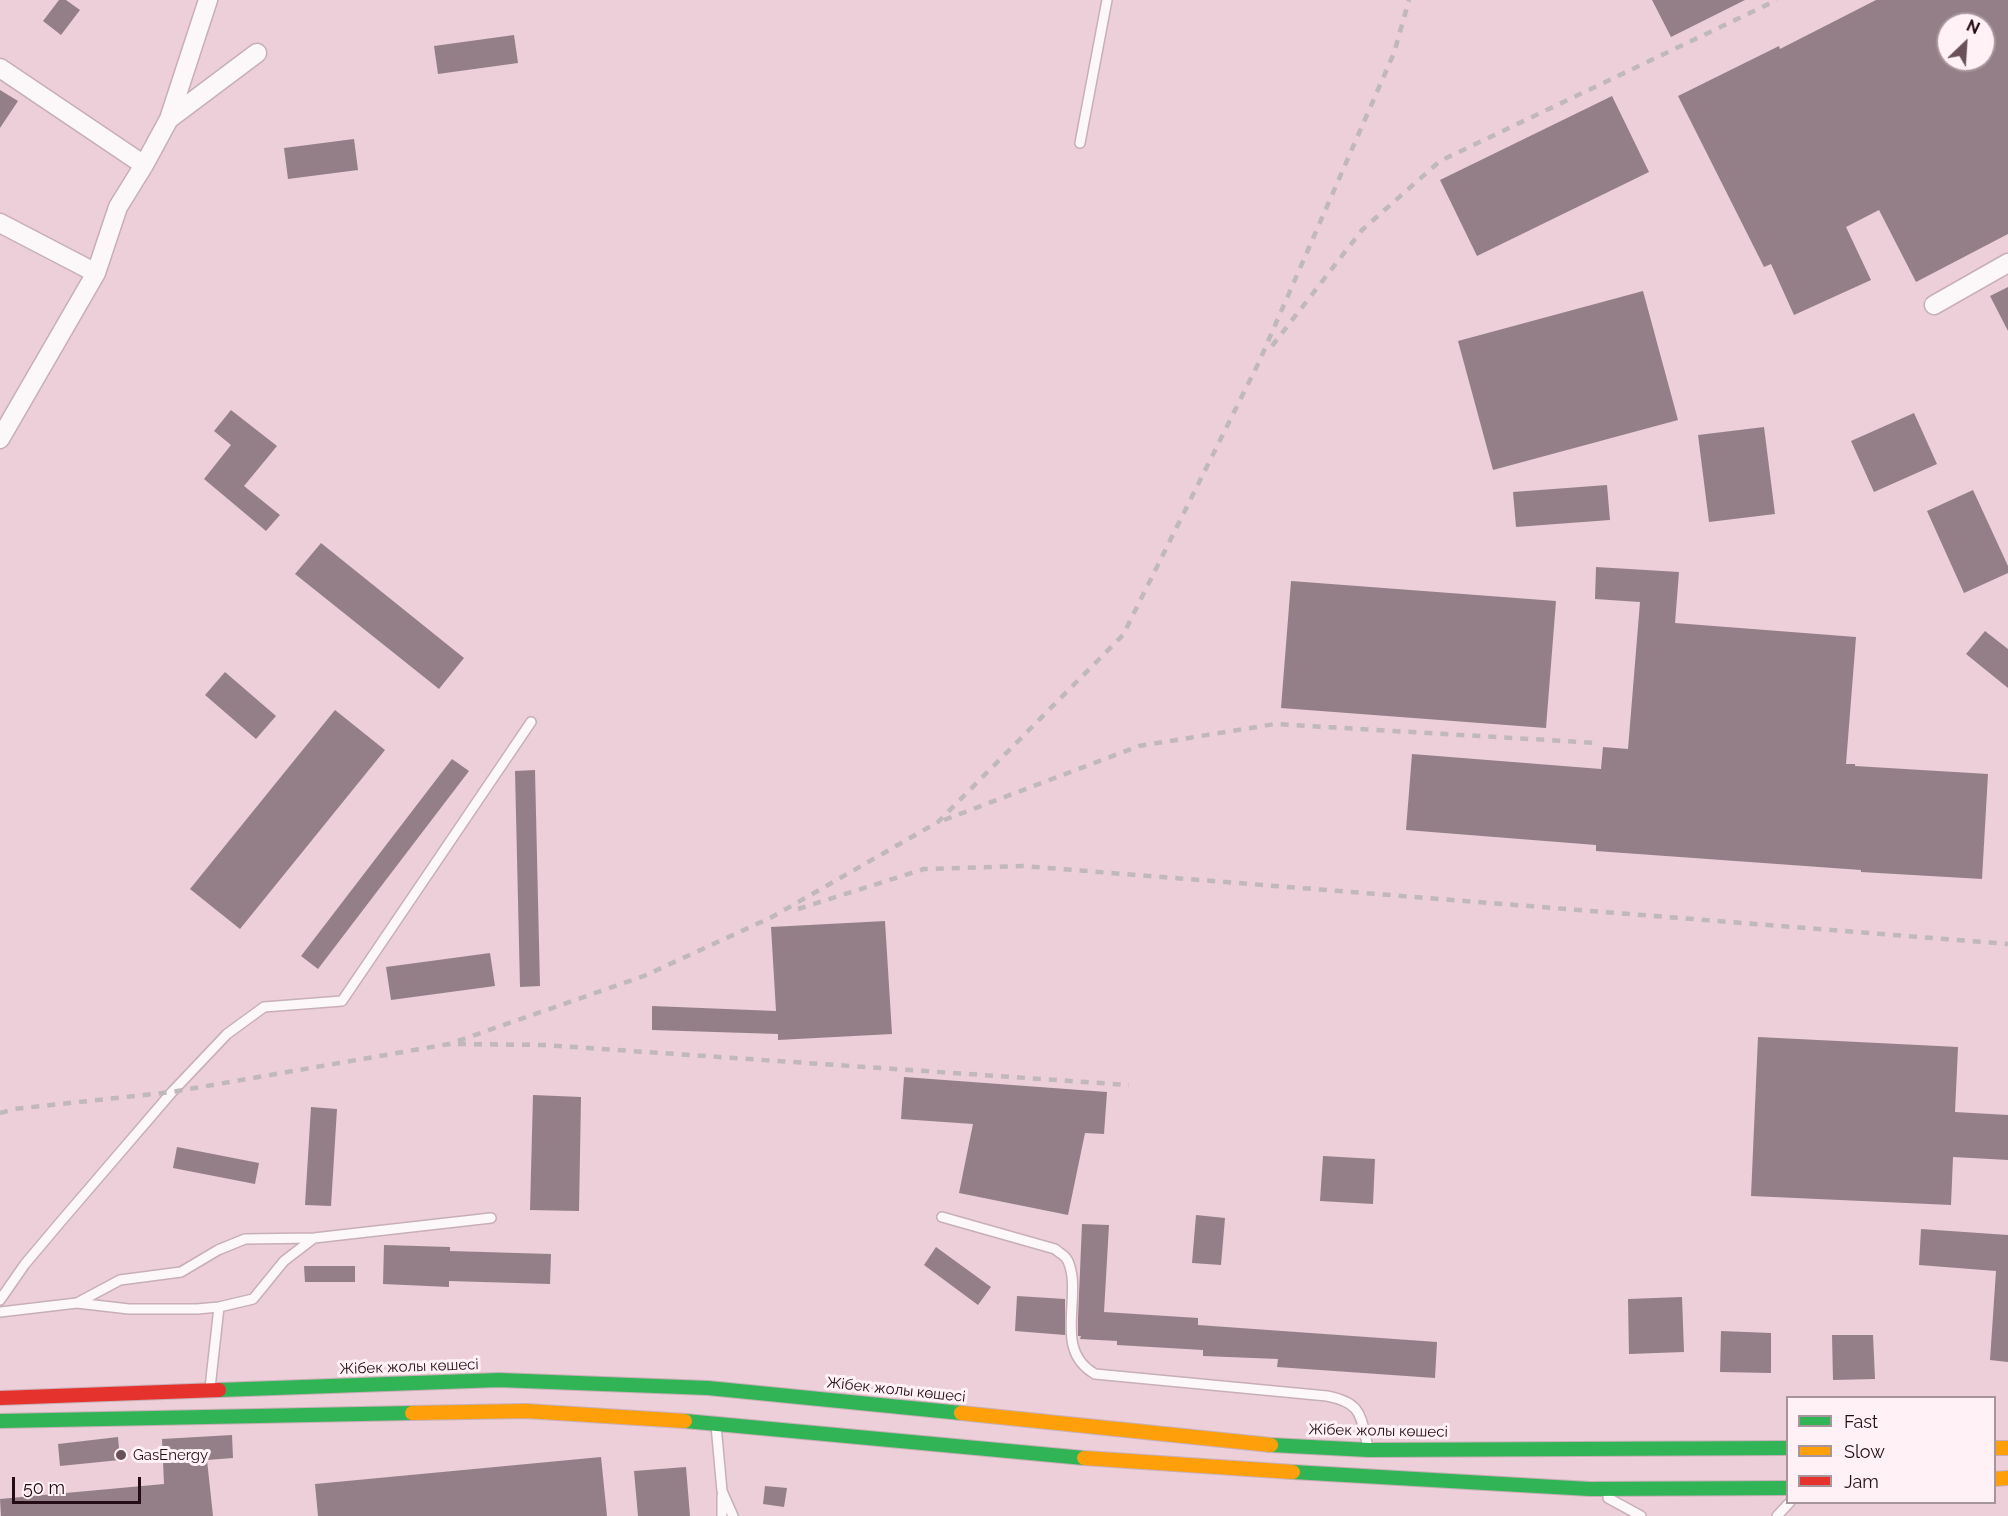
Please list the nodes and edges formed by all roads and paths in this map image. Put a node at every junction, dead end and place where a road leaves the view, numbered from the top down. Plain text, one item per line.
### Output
1 (208, 0) edge
2 (1107, 0) edge
3 (257, 53) dead end
4 (0, 68) edge
5 (169, 119) junction
6 (1080, 143) dead end
7 (144, 165) junction
8 (0, 223) edge
9 (2008, 263) edge
10 (96, 273) junction
11 (1934, 305) dead end
12 (0, 439) edge
13 (531, 722) dead end
14 (942, 1217) dead end
15 (491, 1218) dead end
16 (314, 1238) junction
17 (0, 1300) edge
18 (77, 1303) junction
19 (219, 1307) junction
20 (0, 1312) edge
21 (210, 1390) junction
22 (0, 1398) edge
23 (0, 1421) edge
24 (716, 1423) junction
25 (1786, 1448) edge
26 (1368, 1450) junction
27 (1786, 1488) edge
28 (1590, 1489) junction
29 (722, 1491) junction
30 (1789, 1504) edge
31 (722, 1516) edge
32 (733, 1516) edge
33 (1641, 1516) edge
34 (1777, 1516) edge

1 - 5 street
2 - 6 lane
3 - 5 street
4 - 7 street
5 - 7 street
7 - 10 street
8 - 10 street
9 - 11 street
10 - 12 street
13 - 17 lane
14 - 26 lane
15 - 16 lane
16 - 18 lane
16 - 19 lane
18 - 19 lane
18 - 20 lane
19 - 21 lane
21 - 22 main road, Жібек жолы көшесі
21 - 26 main road, Жібек жолы көшесі
23 - 24 main road
24 - 28 main road
24 - 29 lane
25 - 26 main road, Жібек жолы көшесі
27 - 28 main road
28 - 33 lane
29 - 31 lane
29 - 32 lane
30 - 34 lane

